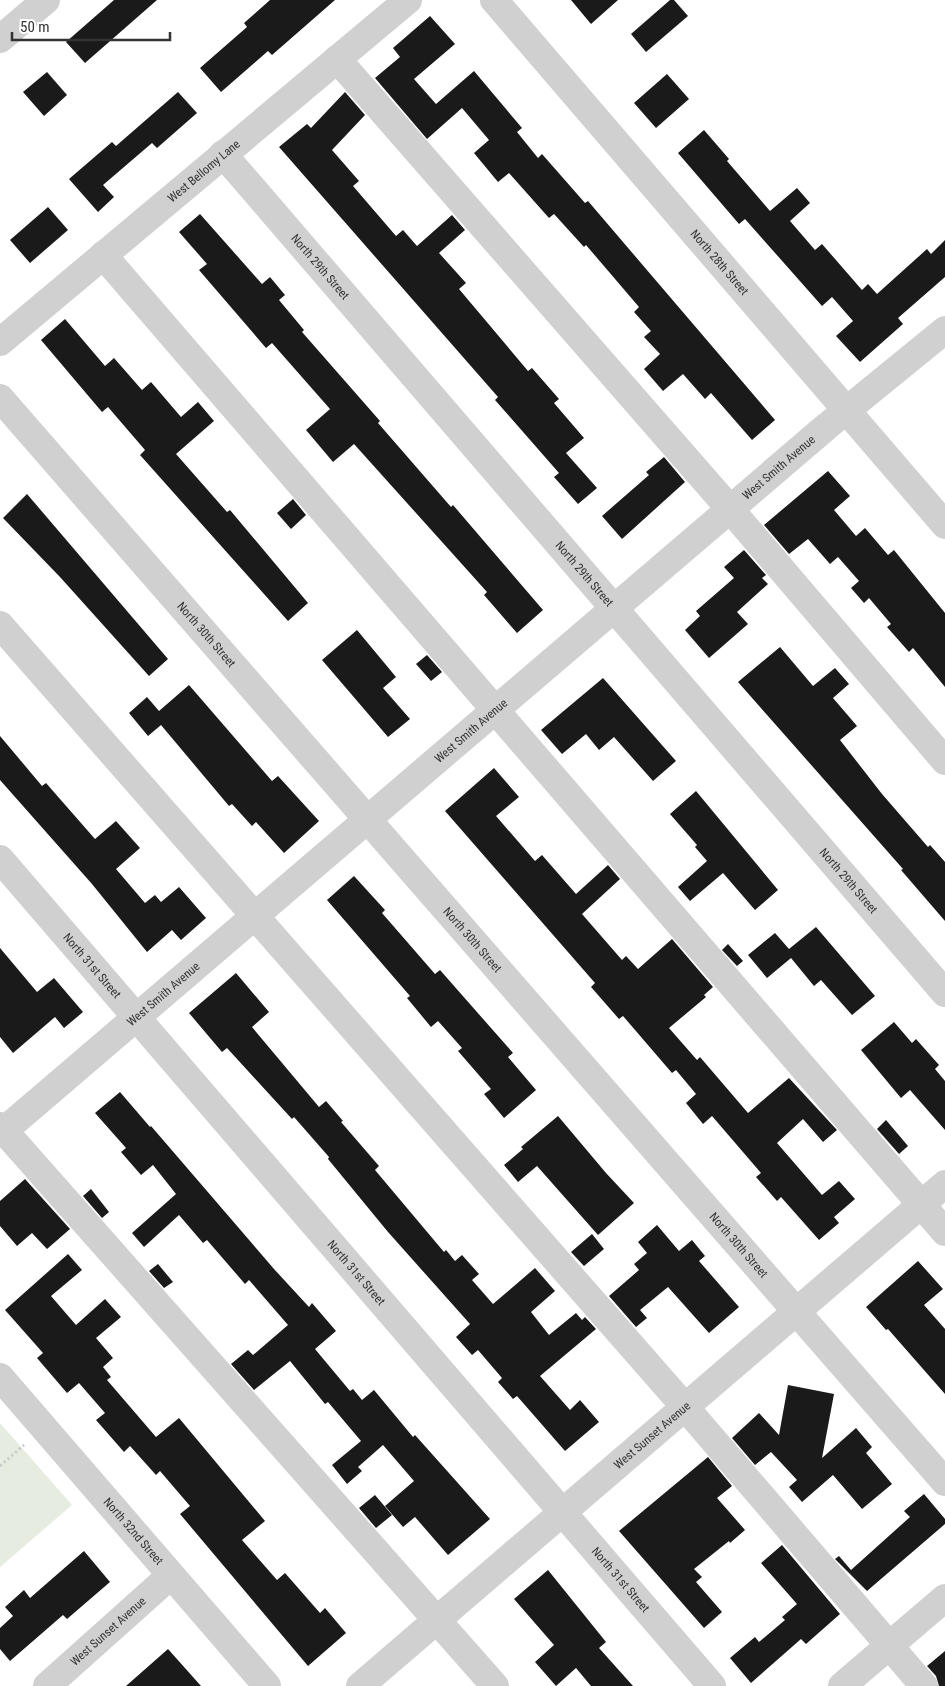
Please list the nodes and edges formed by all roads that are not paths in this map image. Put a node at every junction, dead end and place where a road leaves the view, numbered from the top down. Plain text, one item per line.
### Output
1 (46, 0) edge
2 (408, 0) edge
3 (494, 0) edge
4 (0, 39) edge
5 (337, 59) junction
6 (223, 154) junction
7 (103, 255) junction
8 (945, 330) edge
9 (0, 342) edge
10 (0, 398) edge
11 (846, 410) junction
12 (730, 509) junction
13 (945, 525) edge
14 (614, 609) junction
15 (0, 625) edge
16 (495, 710) junction
17 (945, 760) edge
18 (368, 820) junction
19 (0, 859) edge
20 (255, 916) junction
21 (945, 993) edge
22 (136, 1017) junction
23 (1, 1130) edge
24 (945, 1184) edge
25 (921, 1205) junction
26 (945, 1232) edge
27 (797, 1312) junction
28 (0, 1377) edge
29 (685, 1407) junction
30 (945, 1482) edge
31 (563, 1512) junction
32 (170, 1576) junction
33 (945, 1598) edge
34 (437, 1620) junction
35 (889, 1646) junction
36 (47, 1686) edge
37 (267, 1686) edge
38 (360, 1686) edge
39 (495, 1686) edge
40 (712, 1686) edge
41 (842, 1686) edge
42 (924, 1686) edge

1 - 4 street
2 - 5 street, West Bellomy Lane
3 - 11 street, North 28th Street
5 - 6 street, West Bellomy Lane
5 - 12 street
6 - 7 street, West Bellomy Lane
6 - 14 street, North 29th Street
7 - 9 street, West Bellomy Lane
7 - 16 street
8 - 11 street, West Smith Avenue
10 - 18 street, North 30th Street
11 - 12 street, West Smith Avenue
11 - 13 street, North 28th Street
12 - 14 street, West Smith Avenue
12 - 17 street
14 - 16 street, West Smith Avenue
14 - 21 street, North 29th Street
15 - 20 street
16 - 18 street, West Smith Avenue
16 - 25 street
18 - 20 street, West Smith Avenue
18 - 27 street, North 30th Street
19 - 22 street, North 31st Street
20 - 22 street, West Smith Avenue
20 - 29 street
22 - 23 street, West Smith Avenue
22 - 31 street, North 31st Street
23 - 34 street
24 - 25 street, West Sunset Avenue
25 - 26 street
25 - 27 street, West Sunset Avenue
27 - 29 street, West Sunset Avenue
27 - 30 street, North 30th Street
28 - 32 street, North 32nd Street
29 - 31 street, West Sunset Avenue
29 - 35 street
31 - 34 street, West Sunset Avenue
31 - 40 street, North 31st Street
32 - 36 street, West Sunset Avenue
32 - 37 street, North 32nd Street
33 - 35 street
34 - 38 street, West Sunset Avenue
34 - 39 street
35 - 41 street
35 - 42 street

